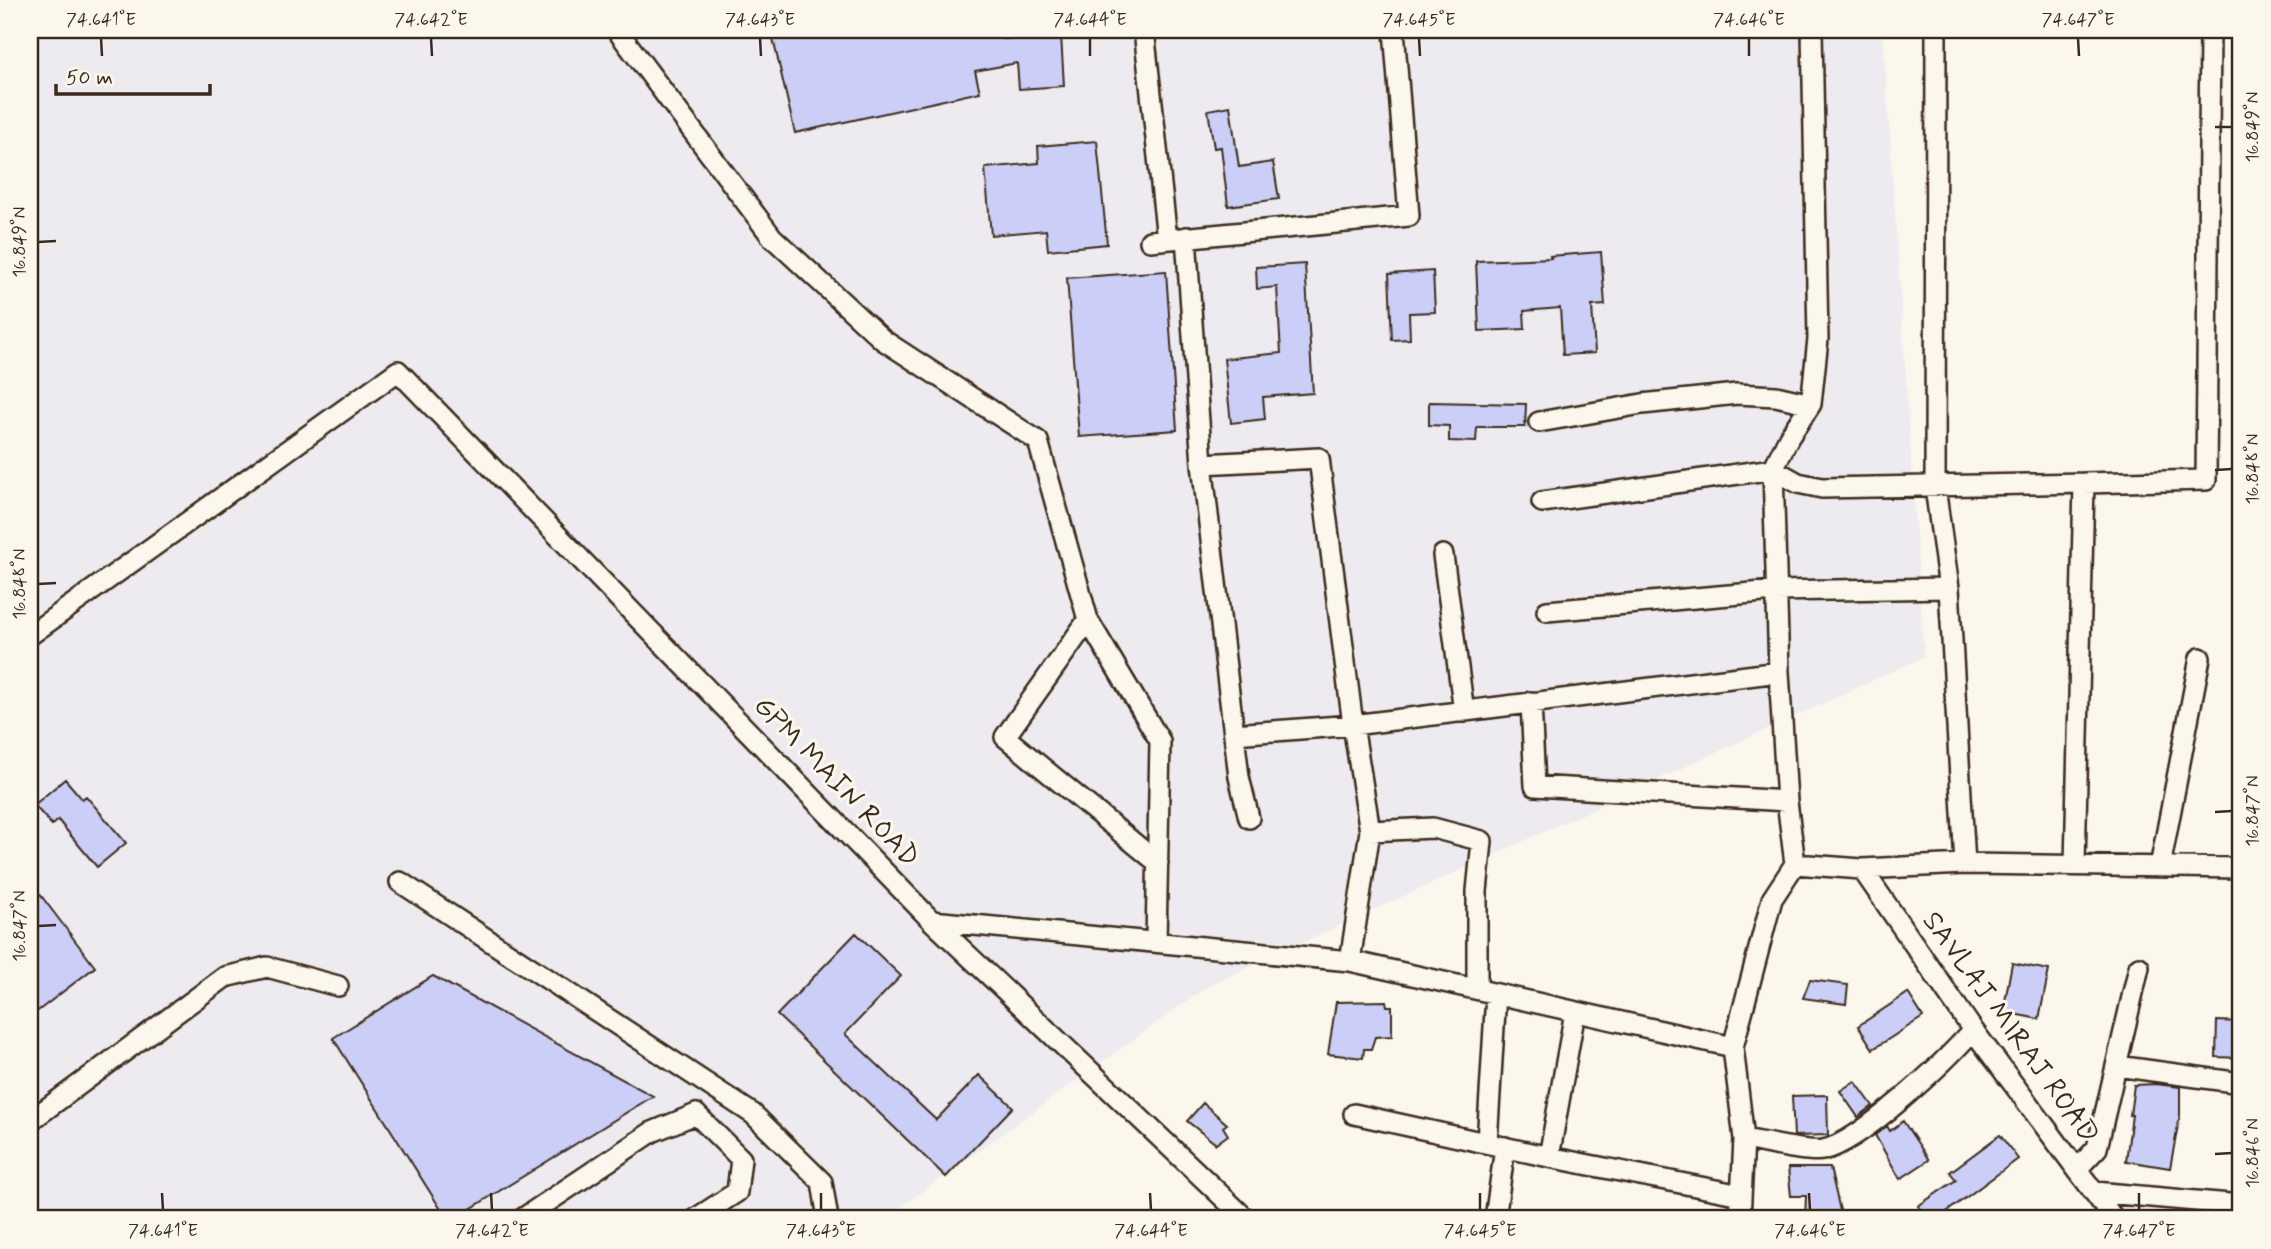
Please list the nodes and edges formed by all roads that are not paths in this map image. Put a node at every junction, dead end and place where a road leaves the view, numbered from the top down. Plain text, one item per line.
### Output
1 (617, 30) edge
2 (1144, 30) edge
3 (1394, 30) edge
4 (1812, 30) edge
5 (1936, 30) edge
6 (2210, 30) edge
7 (1168, 239) junction
8 (1811, 404) junction
9 (1539, 422) dead end
10 (1202, 464) junction
11 (1773, 469) junction
12 (2084, 483) junction
13 (1935, 487) junction
14 (1542, 502) dead end
15 (1443, 555) dead end
16 (1949, 588) junction
17 (1775, 590) junction
18 (1547, 611) dead end
19 (1088, 620) junction
20 (30, 635) edge
21 (2200, 658) dead end
22 (1779, 672) junction
23 (1531, 702) junction
24 (1464, 712) junction
25 (1353, 724) junction
26 (1234, 734) junction
27 (1787, 801) junction
28 (1249, 818) dead end
29 (1370, 831) junction
30 (1158, 863) junction
31 (1795, 864) junction
32 (1965, 864) junction
33 (2075, 865) junction
34 (2160, 867) junction
35 (2241, 868) edge
36 (1861, 869) junction
37 (400, 882) dead end
38 (932, 921) junction
39 (1156, 943) junction
40 (1350, 961) junction
41 (2138, 967) dead end
42 (338, 986) dead end
43 (1477, 989) junction
44 (1496, 994) junction
45 (1575, 1012) junction
46 (1973, 1030) junction
47 (1733, 1047) junction
48 (2117, 1066) junction
49 (2241, 1083) edge
50 (1354, 1114) dead end
51 (30, 1121) edge
52 (1744, 1139) junction
53 (1495, 1145) junction
54 (1549, 1157) junction
55 (2078, 1168) junction
56 (2095, 1192) junction
57 (1741, 1195) junction
58 (2241, 1205) edge
59 (522, 1219) edge
60 (695, 1219) edge
61 (828, 1219) edge
62 (1246, 1219) edge
63 (1495, 1219) edge
64 (1740, 1219) edge
65 (2114, 1219) edge

1 - 19 street
2 - 7 street
3 - 7 street
4 - 8 street
5 - 13 street
6 - 12 street
7 - 10 street
8 - 9 street
8 - 11 street
10 - 25 street
10 - 26 street
11 - 13 street
11 - 14 street
11 - 17 street
12 - 13 street
12 - 33 street
13 - 16 street
15 - 24 street
16 - 17 street
16 - 32 street
17 - 18 street
17 - 22 street
19 - 30 street
19 - 30 street
20 - 38 street, GPM MAIN ROAD
21 - 34 street
22 - 23 street
22 - 27 street
23 - 24 street
23 - 27 street
24 - 25 street
25 - 26 street
25 - 29 street
26 - 28 street
27 - 31 street
29 - 40 street
29 - 43 street
30 - 39 street
31 - 36 street
31 - 47 street
32 - 33 street
32 - 36 street
33 - 34 street
34 - 35 street
36 - 46 street, SAVLAJ MIRAJ ROAD
37 - 61 street
38 - 39 street
38 - 62 street, GPM MAIN ROAD
39 - 40 street
40 - 43 street
41 - 48 street
42 - 51 street
43 - 44 street
44 - 45 street
44 - 53 street
45 - 47 street
45 - 54 street
46 - 52 street
46 - 55 street, SAVLAJ MIRAJ ROAD
47 - 52 street
48 - 49 street
48 - 55 street
50 - 53 street
52 - 57 street
53 - 54 street
53 - 63 street
54 - 57 street
55 - 56 street, SAVLAJ MIRAJ ROAD
56 - 58 street
56 - 65 street, SAVLAJ MIRAJ ROAD
57 - 64 street
59 - 60 street

